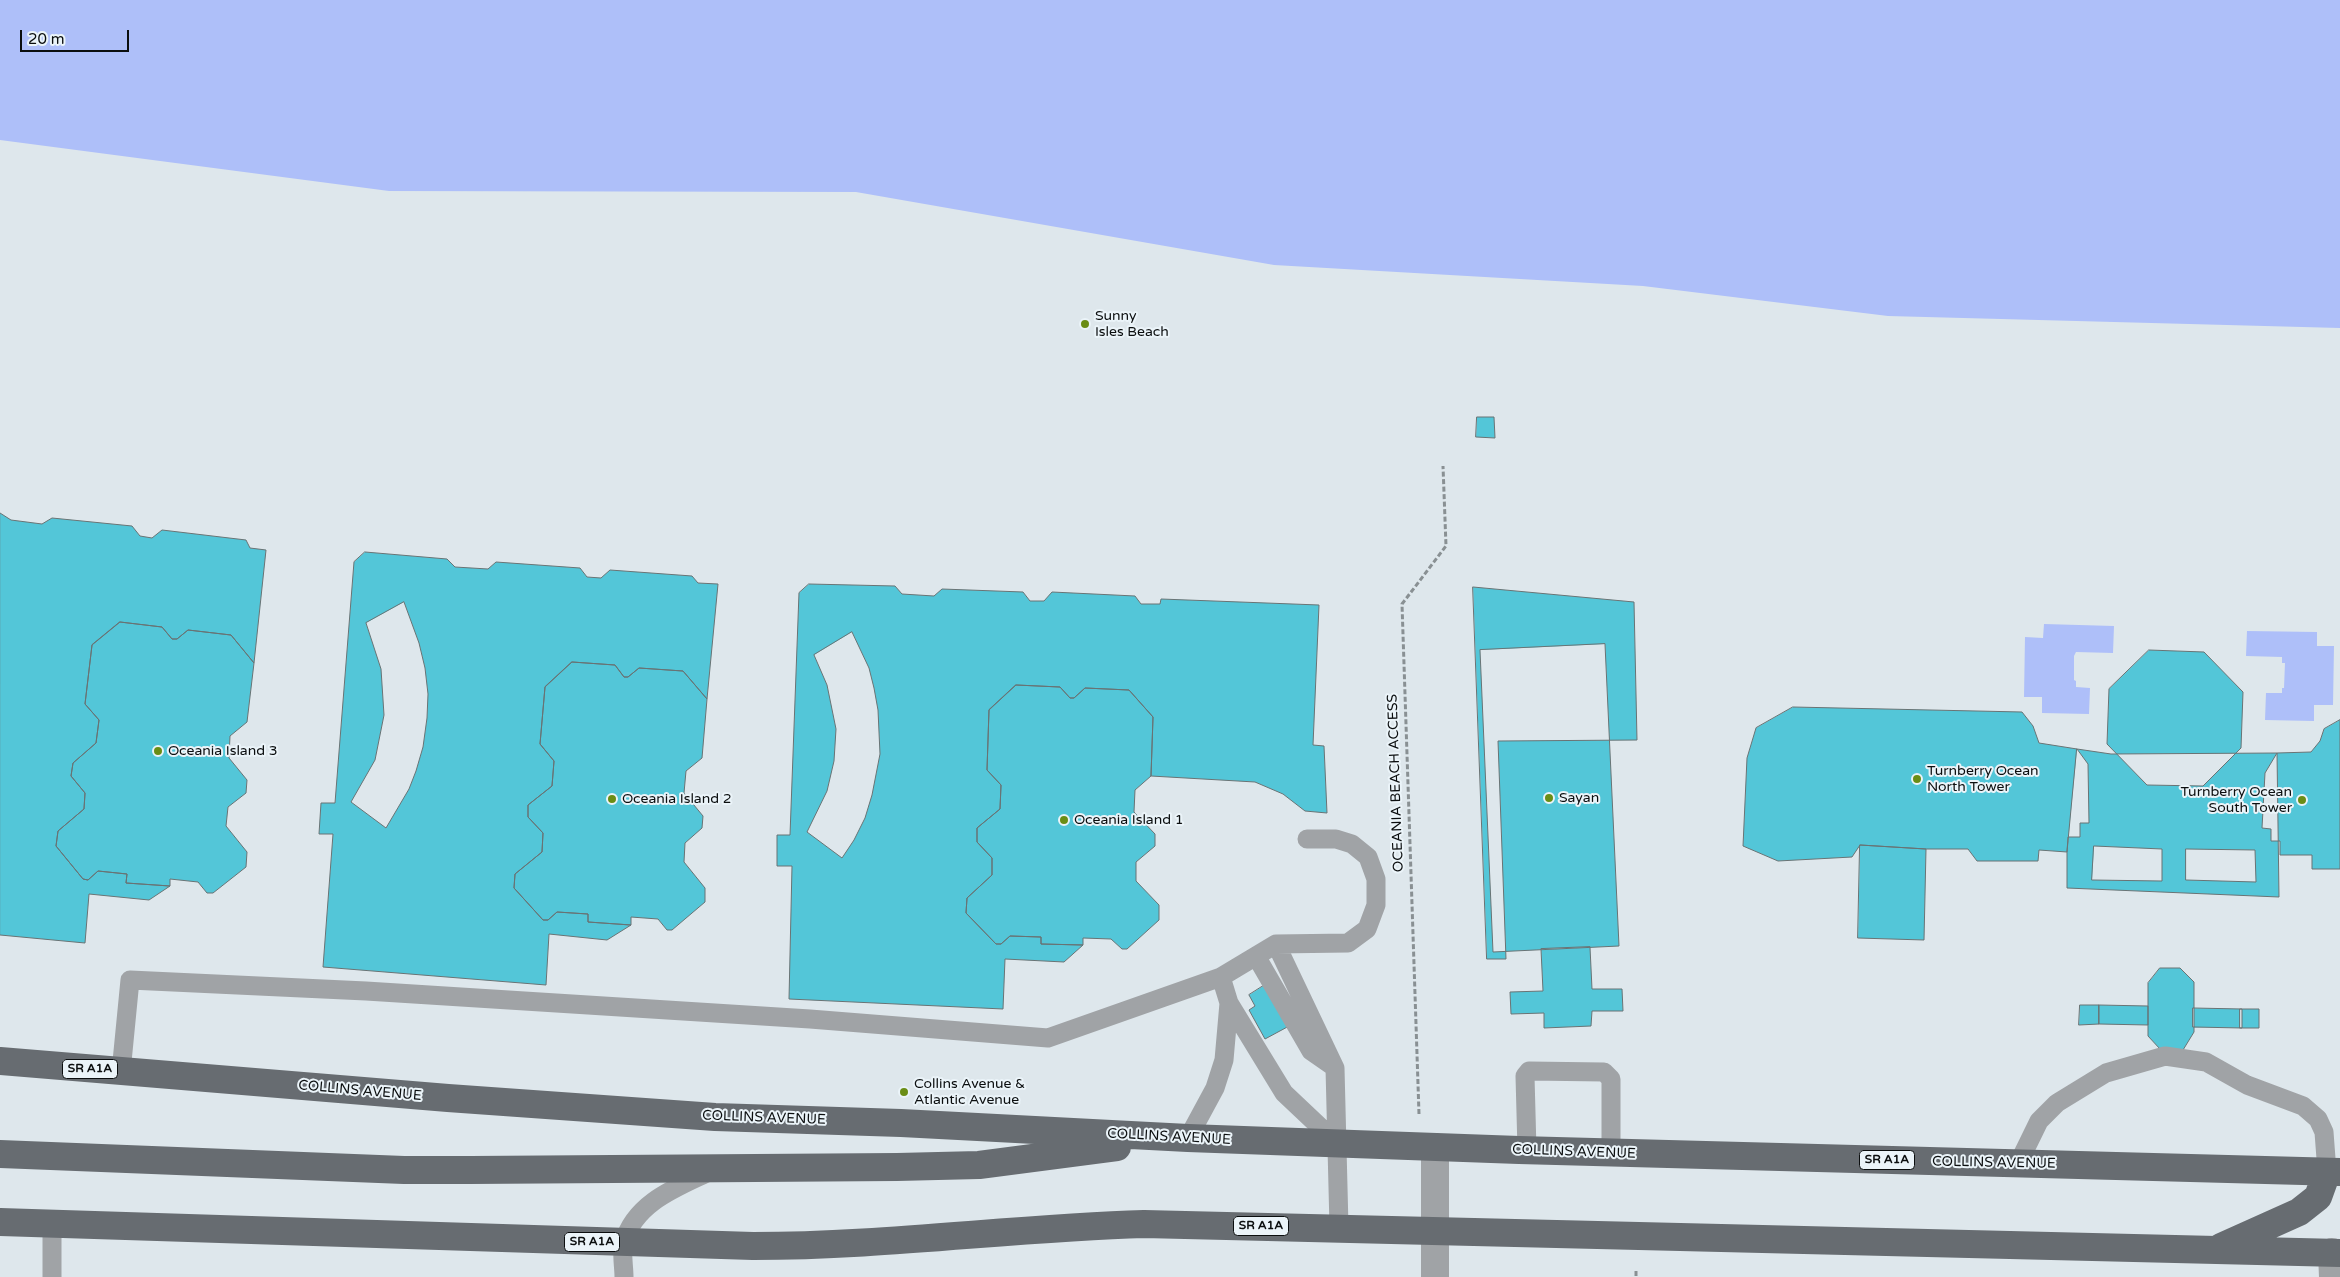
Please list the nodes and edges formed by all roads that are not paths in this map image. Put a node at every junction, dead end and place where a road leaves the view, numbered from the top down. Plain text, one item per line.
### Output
1 (1307, 839) dead end
2 (1276, 944) junction
3 (1256, 956) junction
4 (1221, 977) junction
5 (1229, 1003) junction
6 (0, 1061) edge
7 (1335, 1068) junction
8 (121, 1072) junction
9 (1188, 1138) junction
10 (1338, 1144) junction
11 (1435, 1147) junction
12 (1527, 1150) junction
13 (1611, 1153) junction
14 (0, 1154) edge
15 (2018, 1164) junction
16 (717, 1168) junction
17 (2334, 1172) edge
18 (0, 1222) edge
19 (52, 1224) junction
20 (1339, 1227) junction
21 (1435, 1230) junction
22 (624, 1243) junction
23 (2215, 1250) junction
24 (2336, 1255) edge
25 (52, 1277) edge
26 (624, 1277) edge
27 (1435, 1277) edge

1 - 2 lane
2 - 3 lane
2 - 7 lane
3 - 4 lane
3 - 7 lane
4 - 5 lane
4 - 8 lane
5 - 9 lane
5 - 10 lane
6 - 8 main road, COLLINS AVENUE / SR A1A
7 - 10 lane
8 - 9 main road, COLLINS AVENUE / SR A1A
9 - 10 main road, COLLINS AVENUE / SR A1A
9 - 16 main road
10 - 11 main road, COLLINS AVENUE / SR A1A
10 - 20 lane
11 - 12 main road, COLLINS AVENUE / SR A1A
11 - 21 street
12 - 13 main road, COLLINS AVENUE / SR A1A
12 - 13 lane
13 - 15 main road, COLLINS AVENUE / SR A1A
14 - 16 main road
15 - 17 main road, COLLINS AVENUE / SR A1A
15 - 17 lane
16 - 22 lane
17 - 23 main road
18 - 19 main road, SR A1A
19 - 22 main road, SR A1A
19 - 25 lane
20 - 21 main road, SR A1A
20 - 22 main road, SR A1A
21 - 23 main road, SR A1A
21 - 27 street
22 - 26 lane
23 - 24 main road, SR A1A

